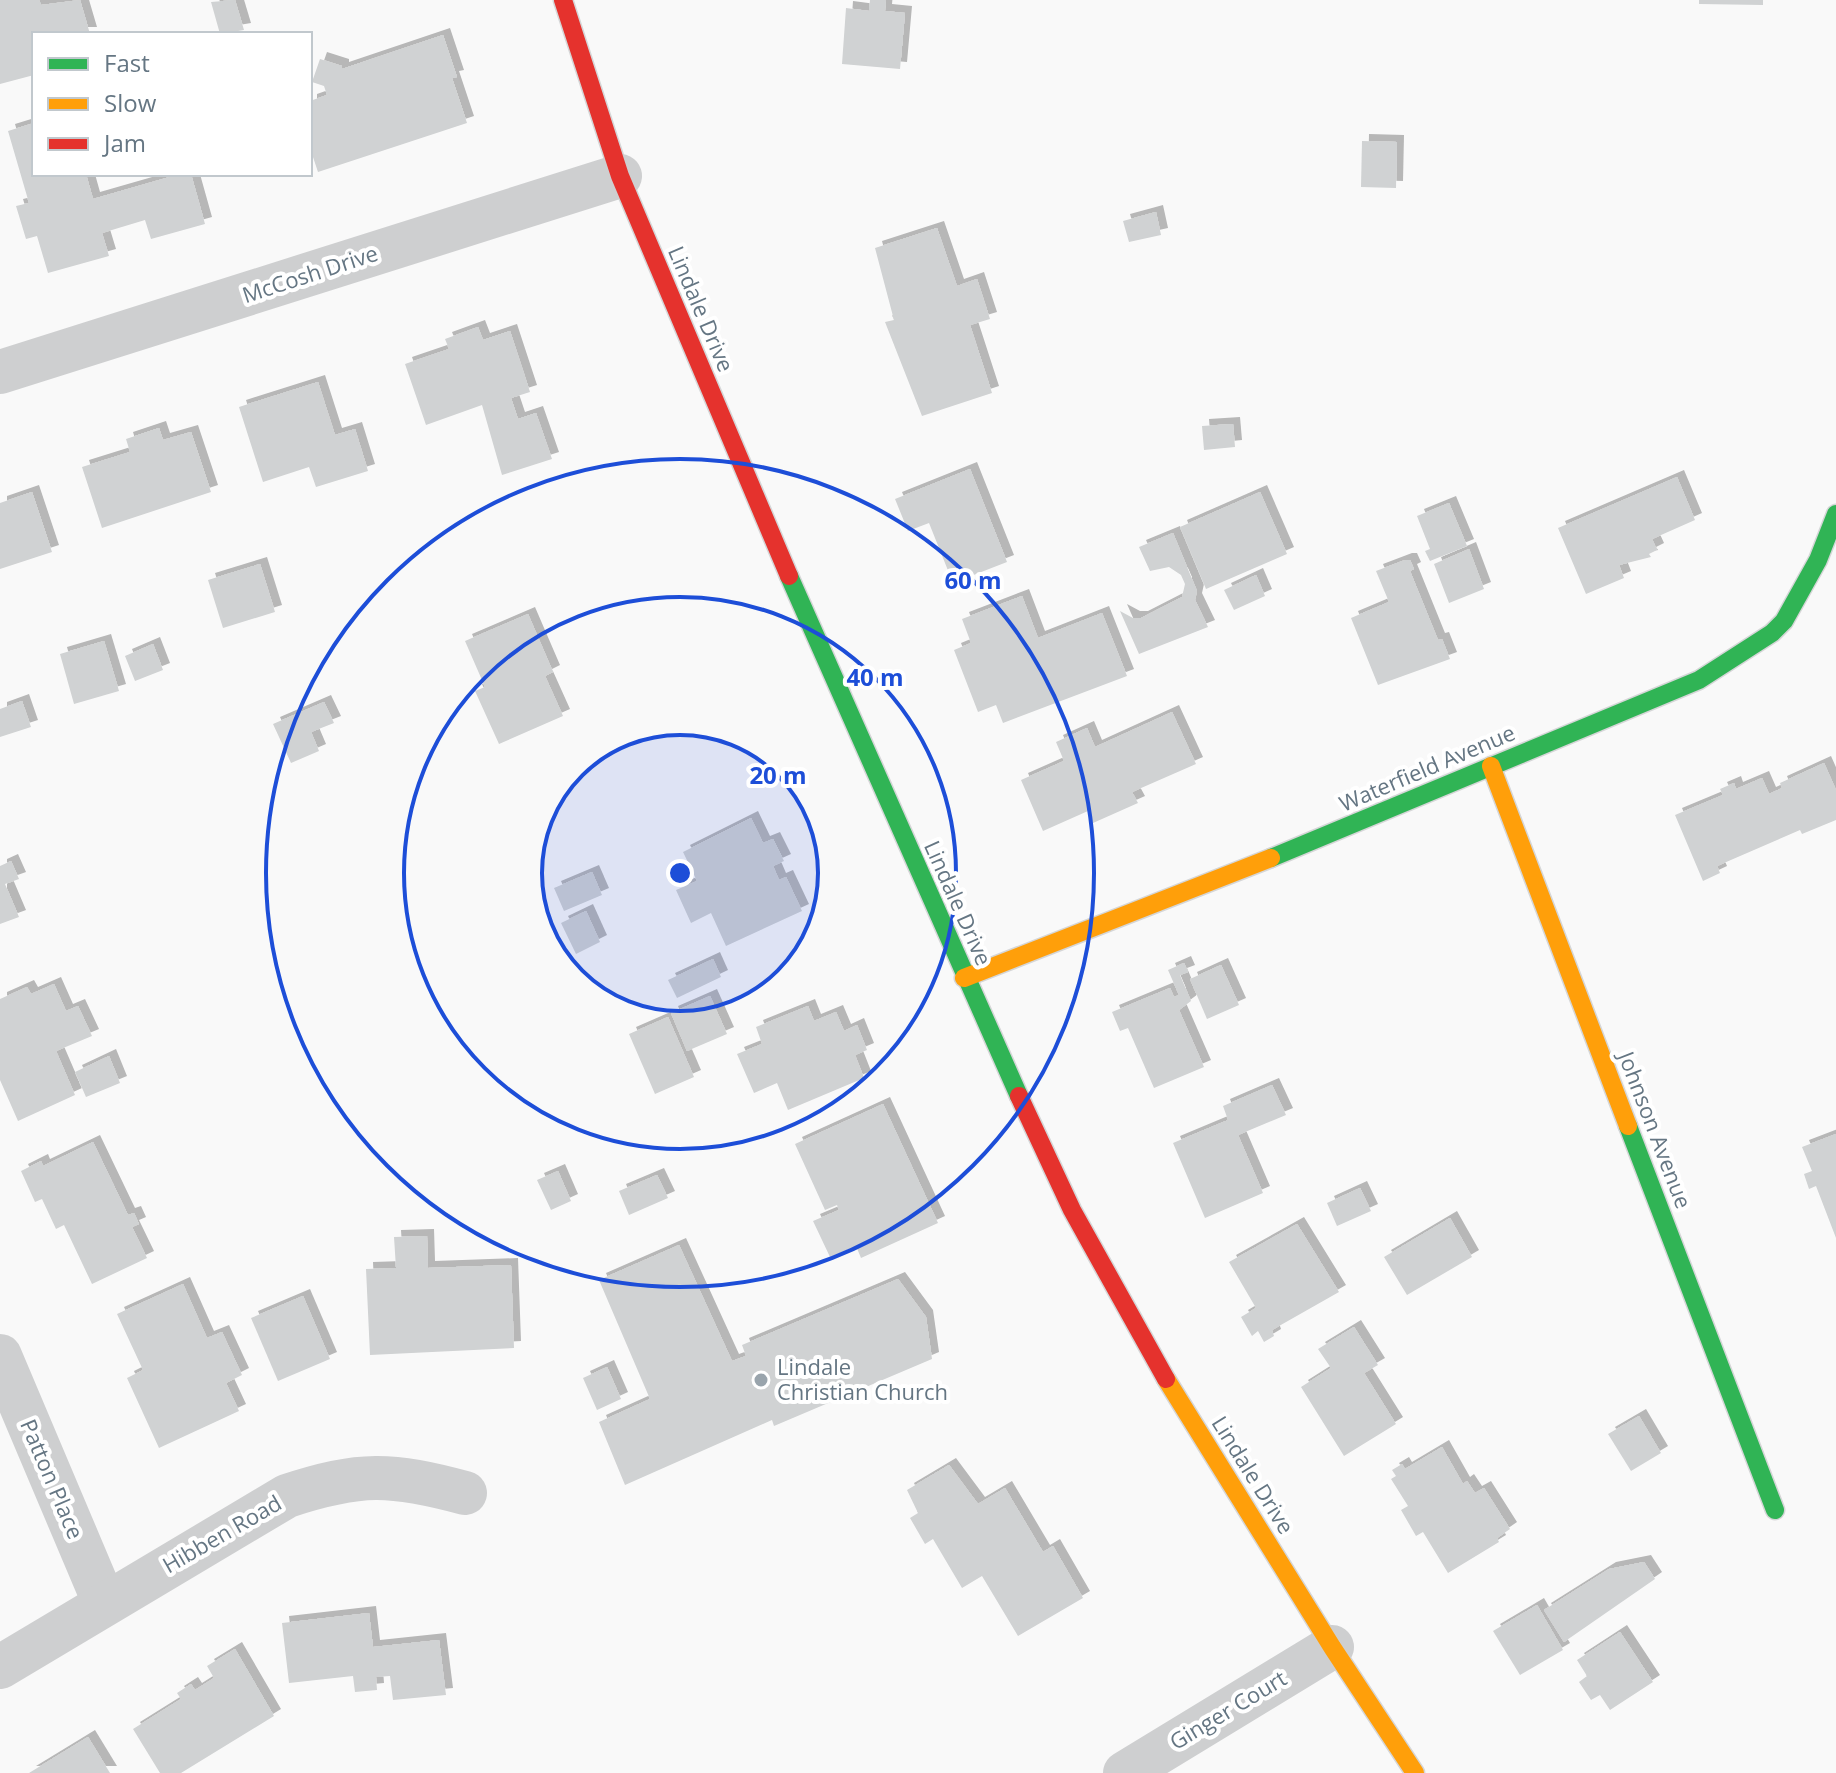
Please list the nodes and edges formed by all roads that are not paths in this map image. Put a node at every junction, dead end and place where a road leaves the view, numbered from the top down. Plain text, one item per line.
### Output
1 (563, 0) edge
2 (620, 176) junction
3 (0, 372) edge
4 (1836, 514) edge
5 (1491, 766) junction
6 (964, 978) junction
7 (0, 1356) edge
8 (465, 1493) dead end
9 (1775, 1510) dead end
10 (104, 1602) junction
11 (1332, 1647) junction
12 (0, 1667) edge
13 (1125, 1773) edge
14 (1415, 1773) edge

1 - 2 street, Lindale Drive
2 - 3 street, McCosh Drive
2 - 6 street, Lindale Drive
4 - 5 street, Waterfield Avenue
5 - 6 street, Waterfield Avenue
5 - 9 street, Johnson Avenue
6 - 11 street, Lindale Drive
7 - 10 street, Patton Place
8 - 10 street, Hibben Road
10 - 12 street, Hibben Road
11 - 13 street, Ginger Court
11 - 14 street, Lindale Drive

